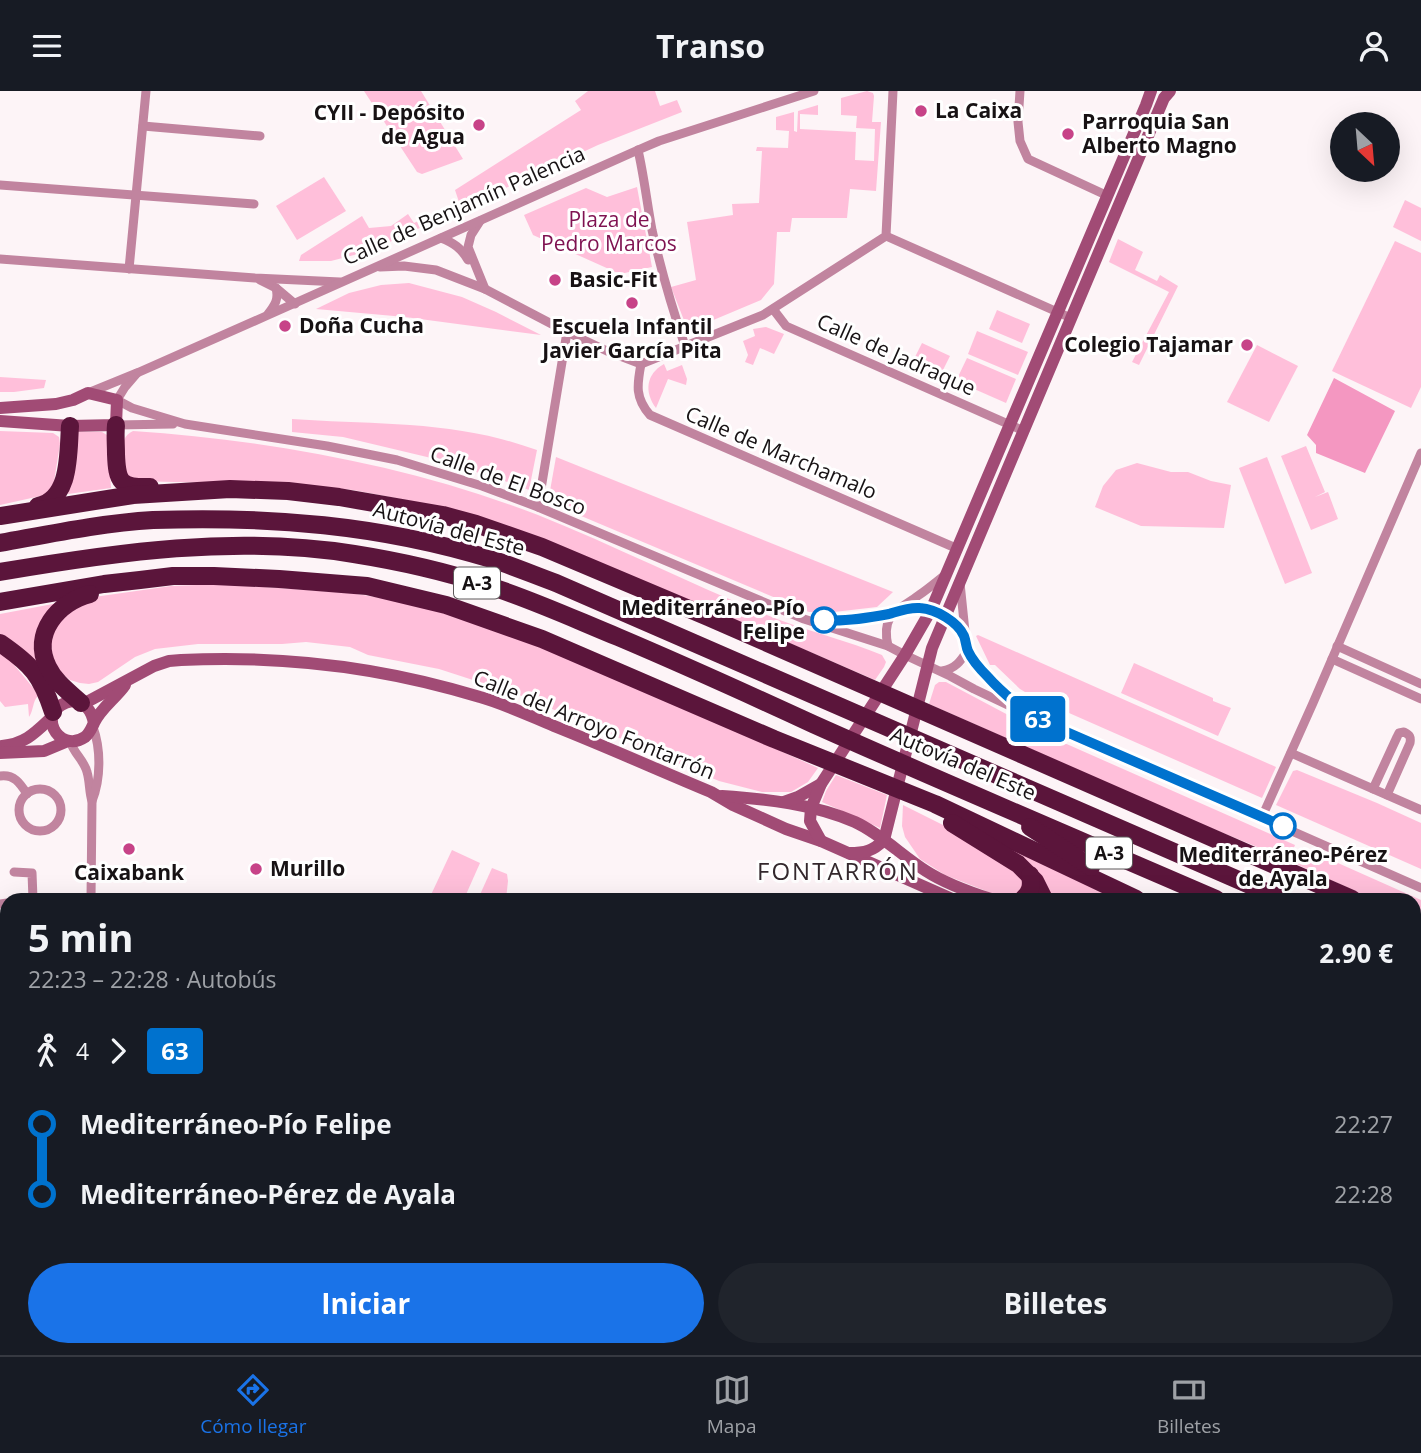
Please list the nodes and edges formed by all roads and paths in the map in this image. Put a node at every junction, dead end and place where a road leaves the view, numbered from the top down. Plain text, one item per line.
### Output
1 (146, 91) edge
2 (814, 91) edge
3 (1020, 91) edge
4 (1151, 91) edge
5 (1170, 91) edge
6 (894, 94) edge
7 (143, 126) junction
8 (260, 136) dead end
9 (638, 149) junction
10 (0, 185) edge
11 (1108, 196) junction
12 (137, 197) junction
13 (254, 204) dead end
14 (480, 221) junction
15 (886, 236) junction
16 (441, 238) junction
17 (0, 259) edge
18 (375, 267) junction
19 (130, 269) junction
20 (255, 278) junction
21 (342, 282) junction
22 (276, 288) junction
23 (485, 289) junction
24 (295, 304) junction
25 (773, 309) junction
26 (1059, 312) junction
27 (267, 316) junction
28 (1072, 319) junction
29 (567, 332) junction
30 (685, 346) junction
31 (641, 364) junction
32 (137, 373) junction
33 (88, 393) junction
34 (73, 400) junction
35 (117, 400) junction
36 (0, 408) edge
37 (0, 421) edge
38 (185, 424) junction
39 (116, 425) junction
40 (1011, 425) junction
41 (70, 426) junction
42 (1024, 431) junction
43 (1421, 453) edge
44 (230, 489) junction
45 (538, 507) junction
46 (0, 515) edge
47 (0, 543) edge
48 (953, 547) junction
49 (0, 572) edge
50 (946, 574) junction
51 (173, 576) junction
52 (960, 582) junction
53 (0, 602) edge
54 (931, 610) junction
55 (892, 613) junction
56 (945, 617) junction
57 (804, 619) junction
58 (966, 639) junction
59 (0, 643) edge
60 (888, 646) junction
61 (1337, 646) junction
62 (967, 651) junction
63 (905, 656) junction
64 (1332, 659) junction
65 (928, 666) junction
66 (940, 671) junction
67 (128, 681) junction
68 (1421, 684) edge
69 (1421, 699) edge
70 (82, 703) junction
71 (52, 715) junction
72 (1032, 717) junction
73 (94, 725) junction
74 (69, 741) junction
75 (0, 746) edge
76 (0, 753) edge
77 (1291, 753) junction
78 (856, 773) junction
79 (0, 776) edge
80 (821, 784) junction
81 (1373, 789) junction
82 (27, 794) junction
83 (1387, 795) junction
84 (718, 796) junction
85 (92, 801) junction
86 (783, 802) junction
87 (1002, 806) junction
88 (811, 808) junction
89 (1421, 810) edge
90 (891, 815) junction
91 (1262, 817) junction
92 (884, 840) junction
93 (821, 841) junction
94 (849, 853) junction
95 (905, 856) junction
96 (14, 872) dead end
97 (1030, 875) junction
98 (1421, 888) edge
99 (33, 893) edge
100 (91, 893) edge
101 (939, 893) edge
102 (972, 893) edge
103 (1028, 893) edge
104 (1041, 893) edge
105 (1123, 893) edge
106 (1135, 893) edge
107 (1202, 893) edge
108 (1268, 893) edge
109 (1338, 893) edge

1 - 7 street
2 - 9 street, Calle de Benjamín Palencia
3 - 11 street
4 - 11 street
5 - 28 street
6 - 15 street
7 - 8 street
7 - 12 street
9 - 14 street, Calle de Benjamín Palencia
9 - 30 street
10 - 12 street
11 - 26 street
12 - 13 street
12 - 19 street
14 - 16 street, Calle de Benjamín Palencia
14 - 23 street
15 - 25 street
15 - 26 street
16 - 18 street, Calle de Benjamín Palencia
16 - 23 street
17 - 19 street
18 - 21 street, Calle de Benjamín Palencia
18 - 23 street
19 - 20 street
20 - 21 street
20 - 22 street
21 - 24 street, Calle de Benjamín Palencia
22 - 24 street
22 - 27 street
23 - 29 street
24 - 27 street, Calle de Benjamín Palencia
25 - 30 street
25 - 40 street, Calle de Jadraque
26 - 28 street
26 - 40 street
27 - 32 street, Calle de Benjamín Palencia
28 - 42 street
29 - 31 street
29 - 45 street
30 - 31 street
31 - 48 street, Calle de Marchamalo
32 - 33 street, Calle de Benjamín Palencia
32 - 35 street, Calle de Benjamín Palencia
33 - 34 street, Calle de Benjamín Palencia
33 - 35 street
34 - 36 street, Calle de Benjamín Palencia
34 - 41 street
35 - 38 street, Calle de El Bosco
35 - 39 street
37 - 41 street
38 - 39 street, Calle de El Bosco
38 - 45 street, Calle de El Bosco
39 - 41 street
39 - 44 highway
40 - 42 street, Calle de Jadraque
40 - 48 street
41 - 46 highway
42 - 52 street
43 - 61 street
44 - 46 highway
44 - 109 highway
45 - 57 street, Calle de El Bosco
47 - 108 highway, Autovía del Este / A-3
48 - 50 street
49 - 87 highway, Autovía del Este / A-3
50 - 54 street
50 - 55 street
51 - 53 highway
51 - 70 highway
51 - 78 highway
52 - 56 street
52 - 58 street
54 - 55 street, Calle de El Bosco
54 - 56 street
54 - 63 street
55 - 57 street, Calle de El Bosco
55 - 60 street
56 - 58 street
56 - 65 street
57 - 60 street, Calle de El Bosco
58 - 62 street
59 - 71 highway
60 - 63 street, Calle de El Bosco
61 - 64 street
61 - 68 street
62 - 66 street
62 - 72 street
63 - 65 street, Calle de El Bosco
63 - 80 street
64 - 69 street
64 - 77 street
65 - 66 street, Calle de El Bosco
65 - 90 street
66 - 72 street, Calle de El Bosco
67 - 70 street, Calle del Arroyo Fontarrón
67 - 73 street, Calle del Arroyo Fontarrón
67 - 84 street, Calle del Arroyo Fontarrón
70 - 71 street
70 - 73 street
71 - 74 street
71 - 75 street
72 - 91 street
73 - 74 street
73 - 85 street
74 - 76 street
74 - 85 street
77 - 81 street
77 - 91 street
78 - 97 highway
78 - 105 highway
79 - 82 street
80 - 86 street, Calle del Arroyo Fontarrón
80 - 88 street
81 - 83 street
81 - 83 street
82 - 82 street
83 - 89 street
84 - 86 street, Calle del Arroyo Fontarrón
84 - 93 street, Calle del Arroyo Fontarrón
85 - 100 street
86 - 88 street, Calle del Arroyo Fontarrón
87 - 106 highway
87 - 107 highway, Autovía del Este / A-3
88 - 92 street, Calle del Arroyo Fontarrón
88 - 93 street
90 - 92 street
90 - 95 street
91 - 98 street
92 - 94 street
92 - 95 street, Calle del Arroyo Fontarrón
93 - 94 street, Calle del Arroyo Fontarrón
94 - 101 street, Calle del Arroyo Fontarrón
95 - 102 street, Calle del Arroyo Fontarrón
96 - 99 street
97 - 103 highway
97 - 104 highway

